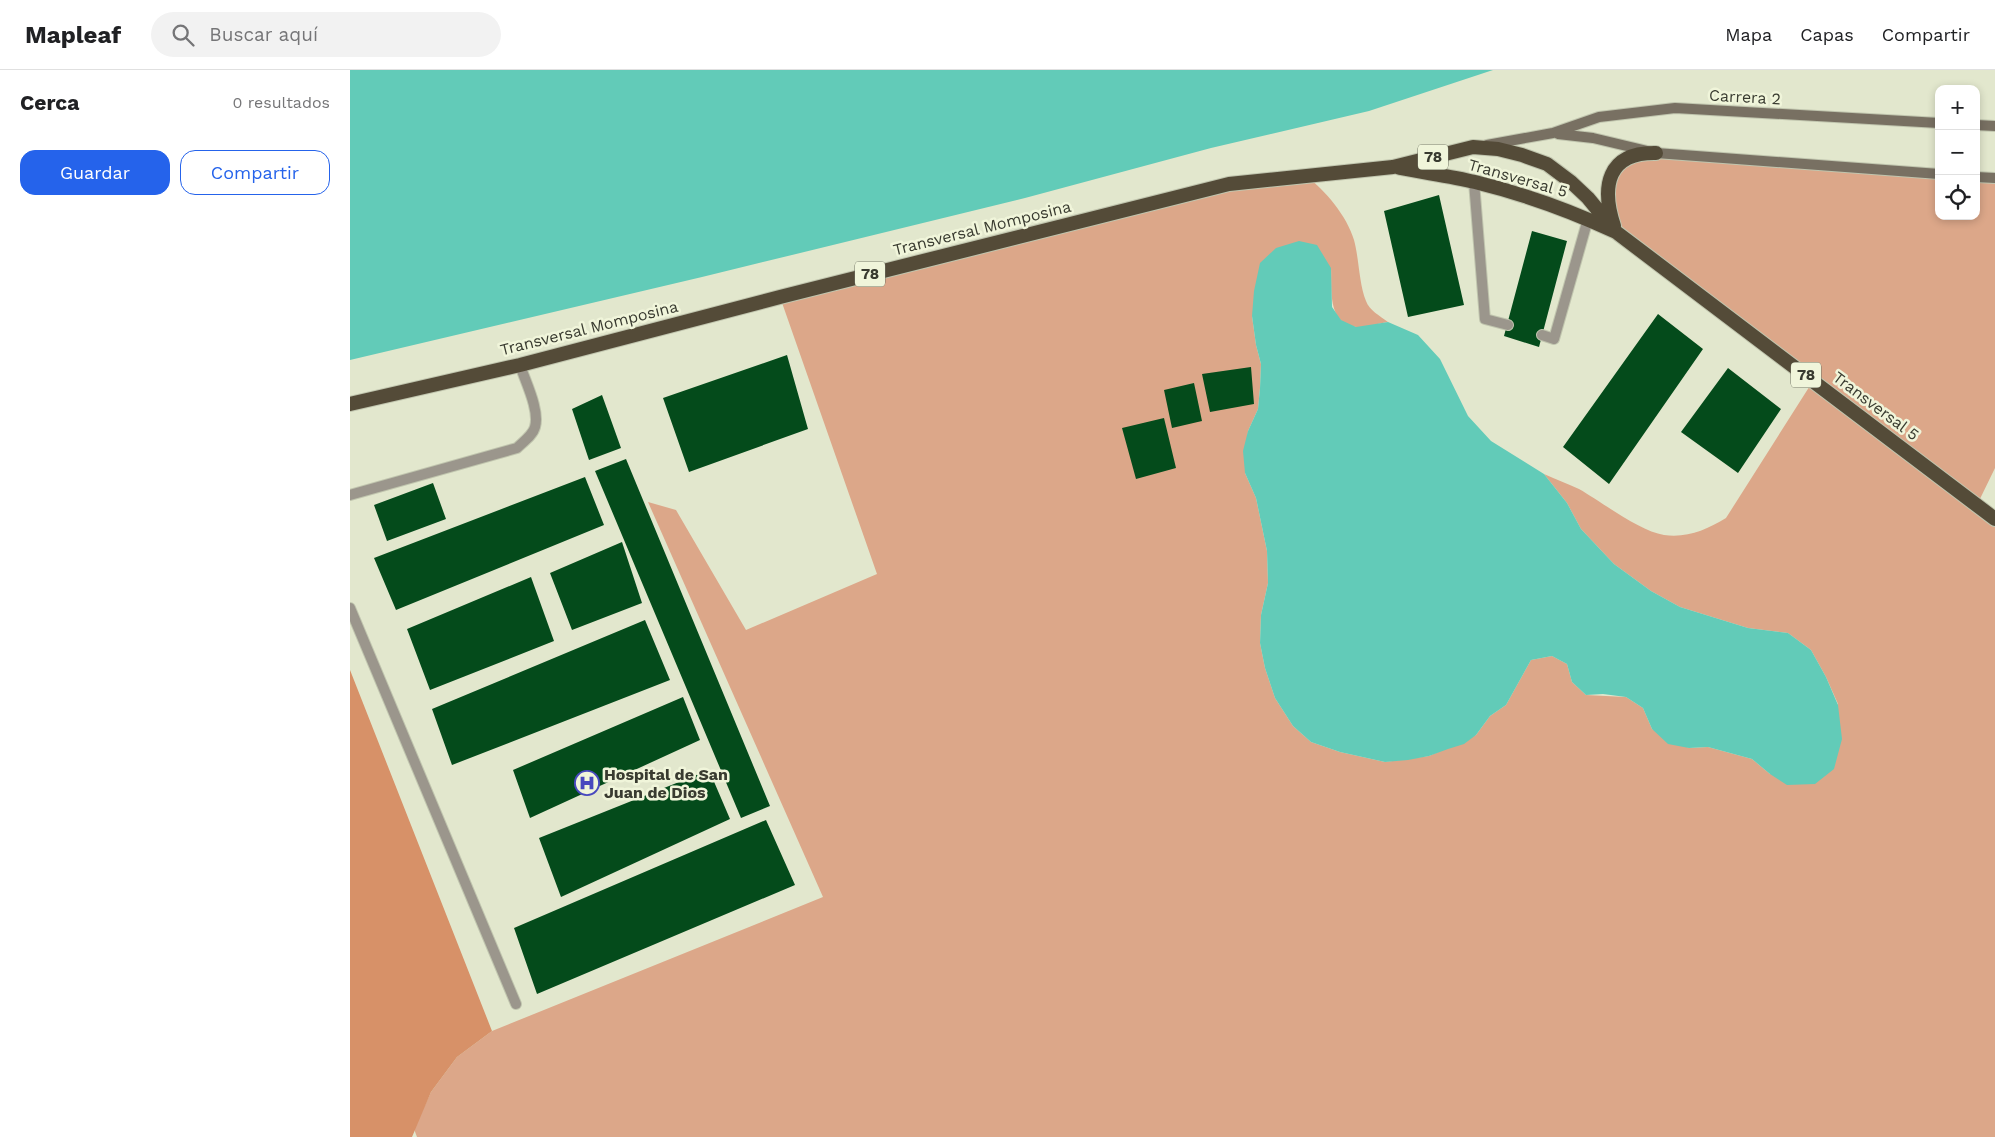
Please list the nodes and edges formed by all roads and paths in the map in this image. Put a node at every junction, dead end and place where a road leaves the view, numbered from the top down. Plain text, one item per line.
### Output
1 (1935, 123) edge
2 (1980, 125) edge
3 (1995, 126) edge
4 (1553, 133) junction
5 (1473, 147) junction
6 (1656, 153) junction
7 (1394, 167) junction
8 (1935, 174) edge
9 (1980, 177) edge
10 (1995, 178) edge
11 (1474, 182) junction
12 (1588, 219) junction
13 (1616, 232) junction
14 (1508, 325) dead end
15 (1542, 335) dead end
16 (520, 365) junction
17 (350, 404) edge
18 (350, 495) edge
19 (1995, 519) edge
20 (350, 608) edge
21 (516, 1004) dead end

1 - 4 main road, Carrera 2
2 - 3 main road
4 - 5 main road, Carrera 2
4 - 6 main road, Carrera 2
5 - 7 highway, Transversal 5 / 78
5 - 13 highway, Transversal 5 / 78
6 - 8 main road, Carrera 2
6 - 13 highway
7 - 11 highway, Transversal 5 / 78
7 - 16 highway, Transversal Momposina / 78
9 - 10 main road
11 - 12 highway, Transversal 5 / 78
11 - 14 lane
12 - 13 highway, Transversal 5 / 78
12 - 15 lane
13 - 19 highway, Transversal 5 / 78
16 - 17 highway, Transversal Momposina / 78
16 - 18 lane
20 - 21 lane

